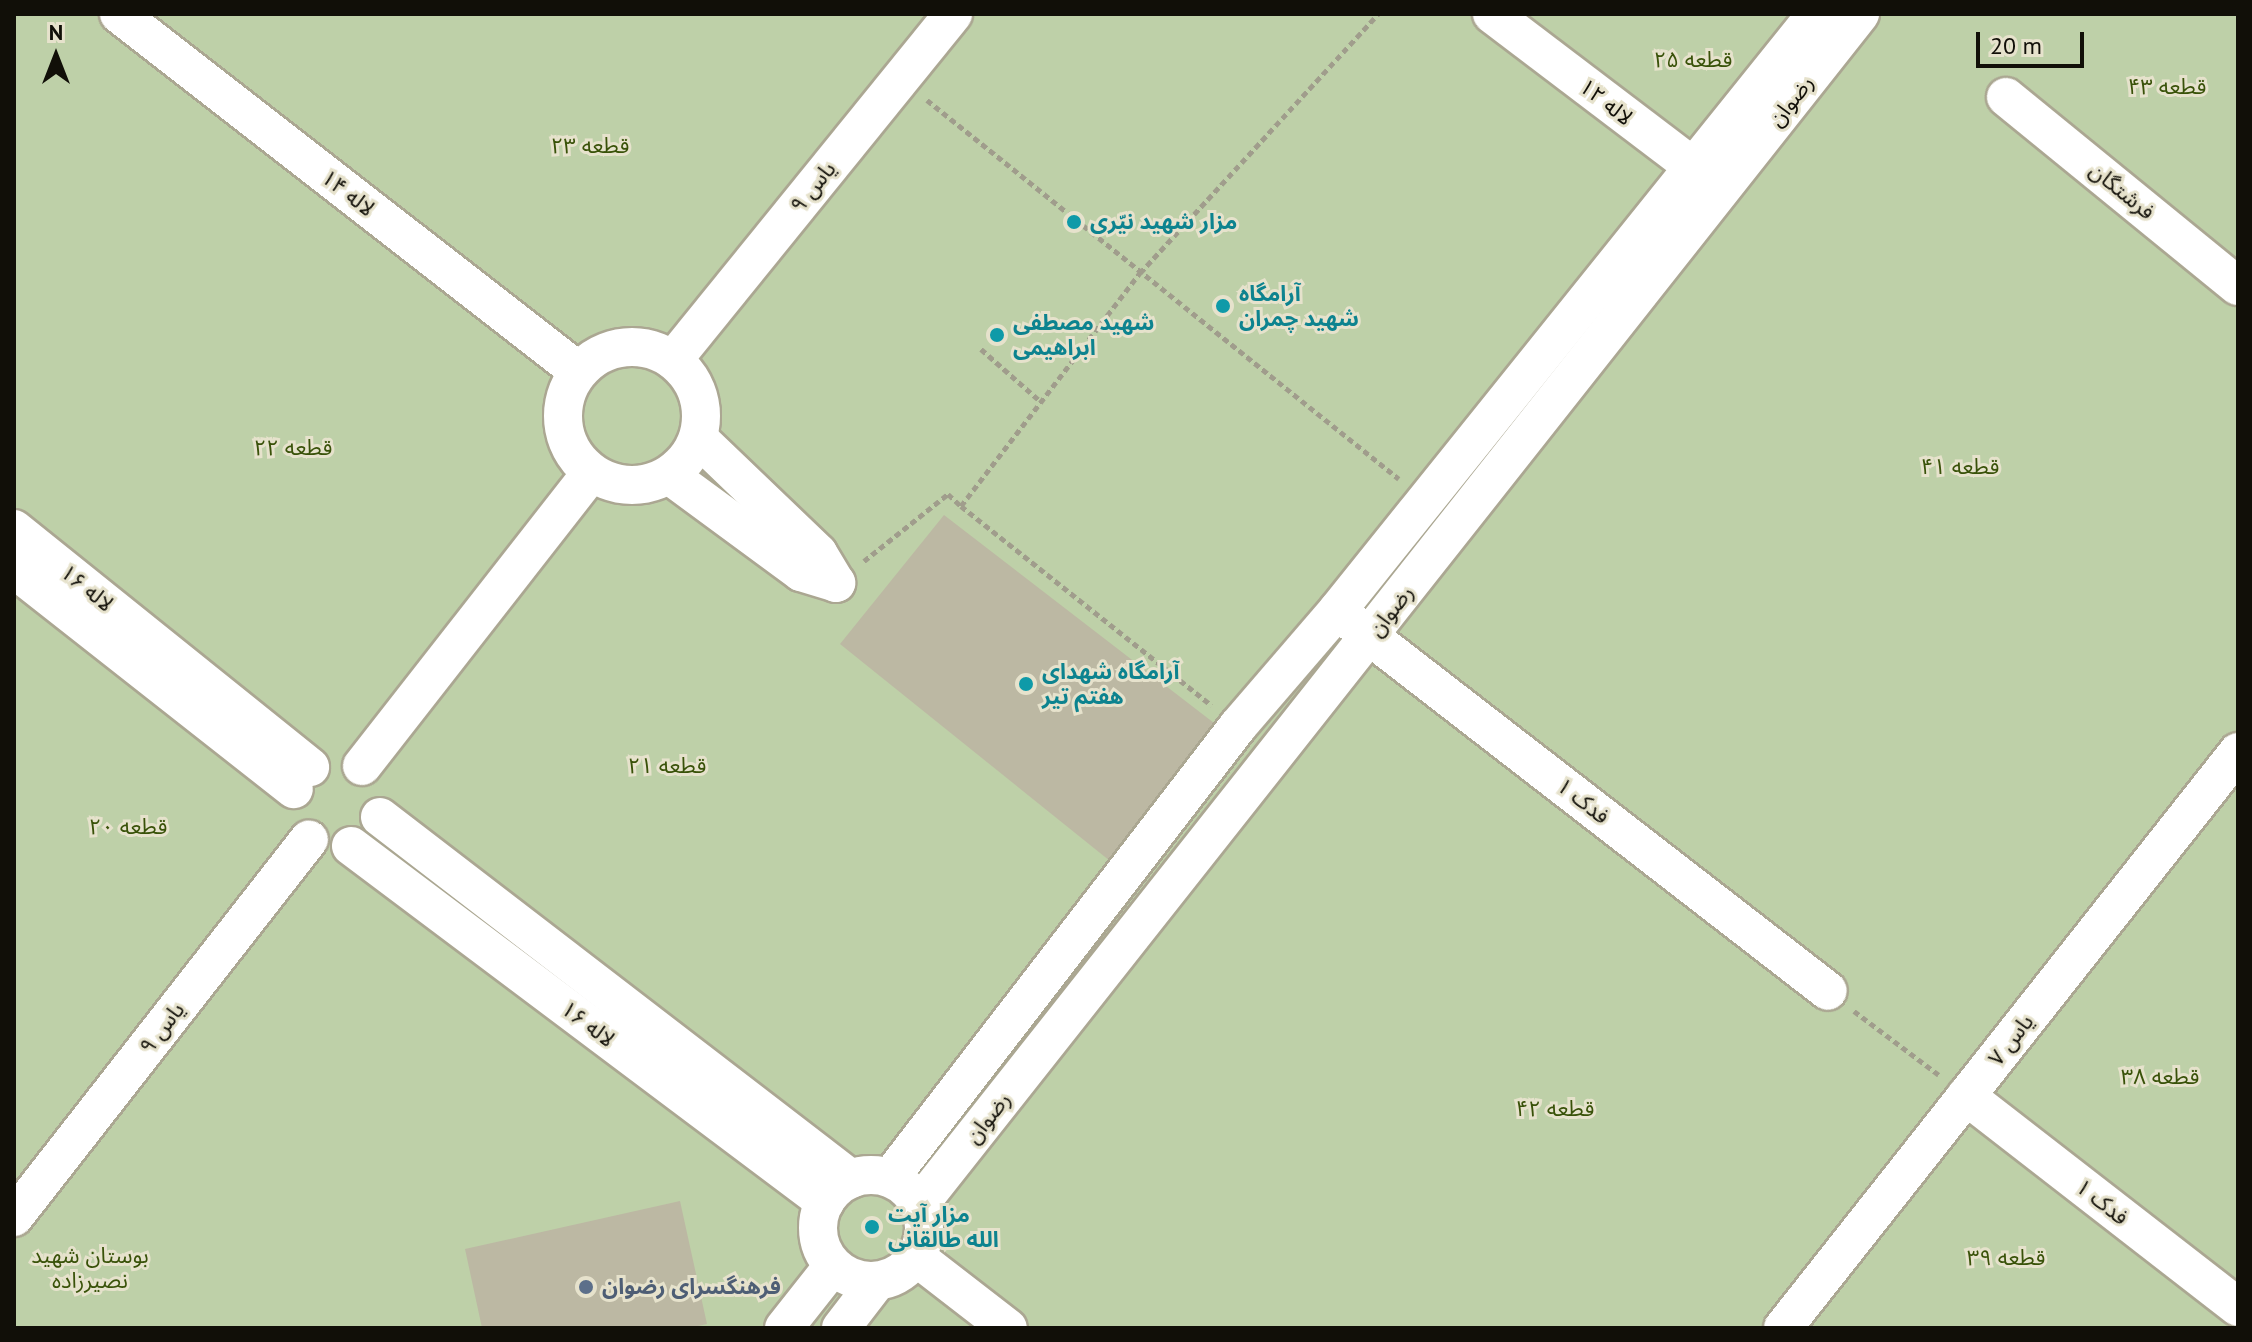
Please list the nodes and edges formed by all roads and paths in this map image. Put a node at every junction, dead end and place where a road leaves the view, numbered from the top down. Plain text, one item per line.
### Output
1 (119, 14) edge
2 (953, 14) edge
3 (1378, 14) edge
4 (1492, 14) edge
5 (1816, 14) edge
6 (1860, 14) edge
7 (900, 79) junction
8 (2006, 97) dead end
9 (1708, 179) junction
10 (1140, 273) junction
11 (2238, 286) edge
12 (981, 349) dead end
13 (673, 360) junction
14 (578, 371) junction
15 (1040, 401) junction
16 (698, 438) junction
17 (591, 473) junction
18 (669, 475) junction
19 (1425, 499) junction
20 (961, 506) junction
21 (14, 529) edge
22 (14, 569) edge
23 (836, 583) junction
24 (1337, 611) junction
25 (1370, 637) junction
26 (1238, 726) junction
27 (2238, 752) edge
28 (362, 766) junction
29 (302, 778) junction
30 (380, 817) junction
31 (1152, 838) junction
32 (309, 839) junction
33 (351, 846) junction
34 (1187, 865) junction
35 (1828, 991) joint
36 (1966, 1096) junction
37 (890, 1178) junction
38 (838, 1190) junction
39 (919, 1205) junction
40 (14, 1217) edge
41 (916, 1257) junction
42 (833, 1266) junction
43 (877, 1281) junction
44 (2238, 1307) edge
45 (784, 1328) edge
46 (841, 1328) edge
47 (1008, 1328) edge
48 (1783, 1328) edge

1 - 14 lane, لاله ۱۴
2 - 7 lane, یاس ۹
3 - 10 path
4 - 9 lane, لاله ۱۲
5 - 9 lane, رضوان
6 - 9 lane, رضوان
7 - 10 path
7 - 13 lane, یاس ۹
8 - 11 lane, فرشتگان
9 - 19 lane, رضوان
9 - 25 lane, رضوان
10 - 15 path
10 - 19 path
12 - 15 path
13 - 14 lane
13 - 16 lane
14 - 17 lane
15 - 20 path
16 - 18 lane
16 - 23 lane
17 - 18 lane
17 - 28 lane
18 - 23 lane
19 - 24 lane, رضوان
20 - 23 path
20 - 26 path
21 - 29 lane, لاله ۱۶
22 - 29 lane, لاله ۱۶
24 - 25 lane, فدک ۱
24 - 26 lane, رضوان
25 - 34 lane, رضوان
25 - 35 lane, فدک ۱
26 - 31 lane, رضوان
27 - 36 lane, یاس ۷
28 - 29 lane
28 - 30 lane
29 - 32 lane
30 - 33 lane
30 - 38 lane
31 - 34 lane
31 - 37 lane, رضوان
32 - 33 lane
32 - 40 lane, یاس ۹
33 - 38 lane, لاله ۱۶
34 - 39 lane, رضوان
35 - 36 path
36 - 44 lane, فدک ۱
36 - 48 lane, یاس ۷
37 - 38 lane
37 - 39 lane
38 - 42 lane
39 - 41 lane
41 - 43 lane
41 - 47 lane
42 - 43 lane
42 - 45 lane
43 - 46 lane

